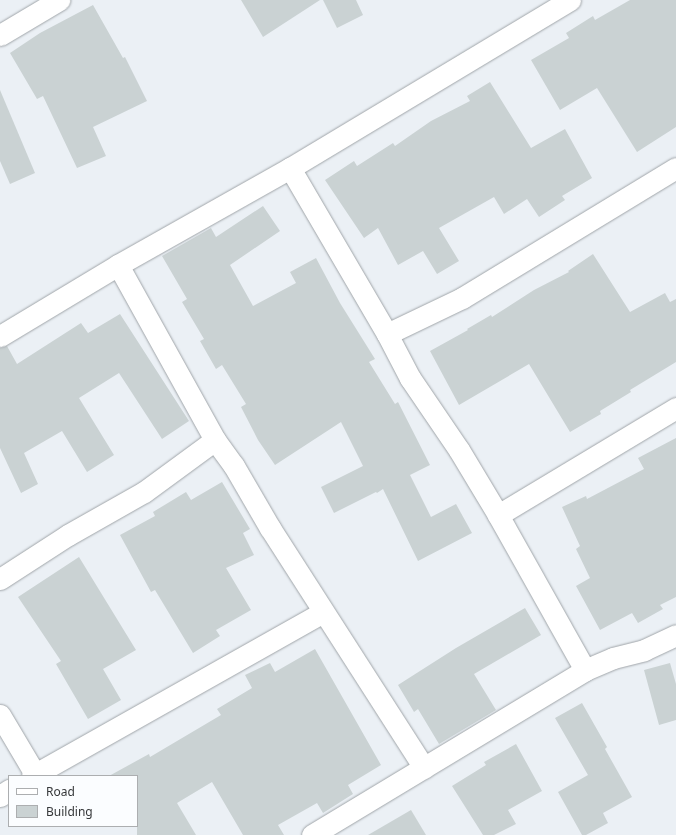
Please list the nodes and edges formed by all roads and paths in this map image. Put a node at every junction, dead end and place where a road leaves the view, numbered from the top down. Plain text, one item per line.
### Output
1 (59, 0) edge
2 (570, 0) edge
3 (0, 35) edge
4 (290, 168) junction
5 (676, 168) edge
6 (118, 264) junction
7 (387, 334) junction
8 (0, 336) edge
9 (676, 408) edge
10 (215, 440) junction
11 (498, 515) junction
12 (0, 579) edge
13 (323, 612) junction
14 (676, 635) edge
15 (585, 670) junction
16 (0, 715) edge
17 (424, 768) junction
18 (33, 775) edge
19 (312, 835) edge

1 - 3 street
2 - 4 street
4 - 6 street
4 - 7 street
5 - 7 street
6 - 8 street
6 - 10 street
7 - 11 street
9 - 11 street
10 - 12 street
10 - 13 street
11 - 15 street
13 - 17 street
13 - 18 street
14 - 15 street
15 - 17 street
16 - 18 street
17 - 19 street

